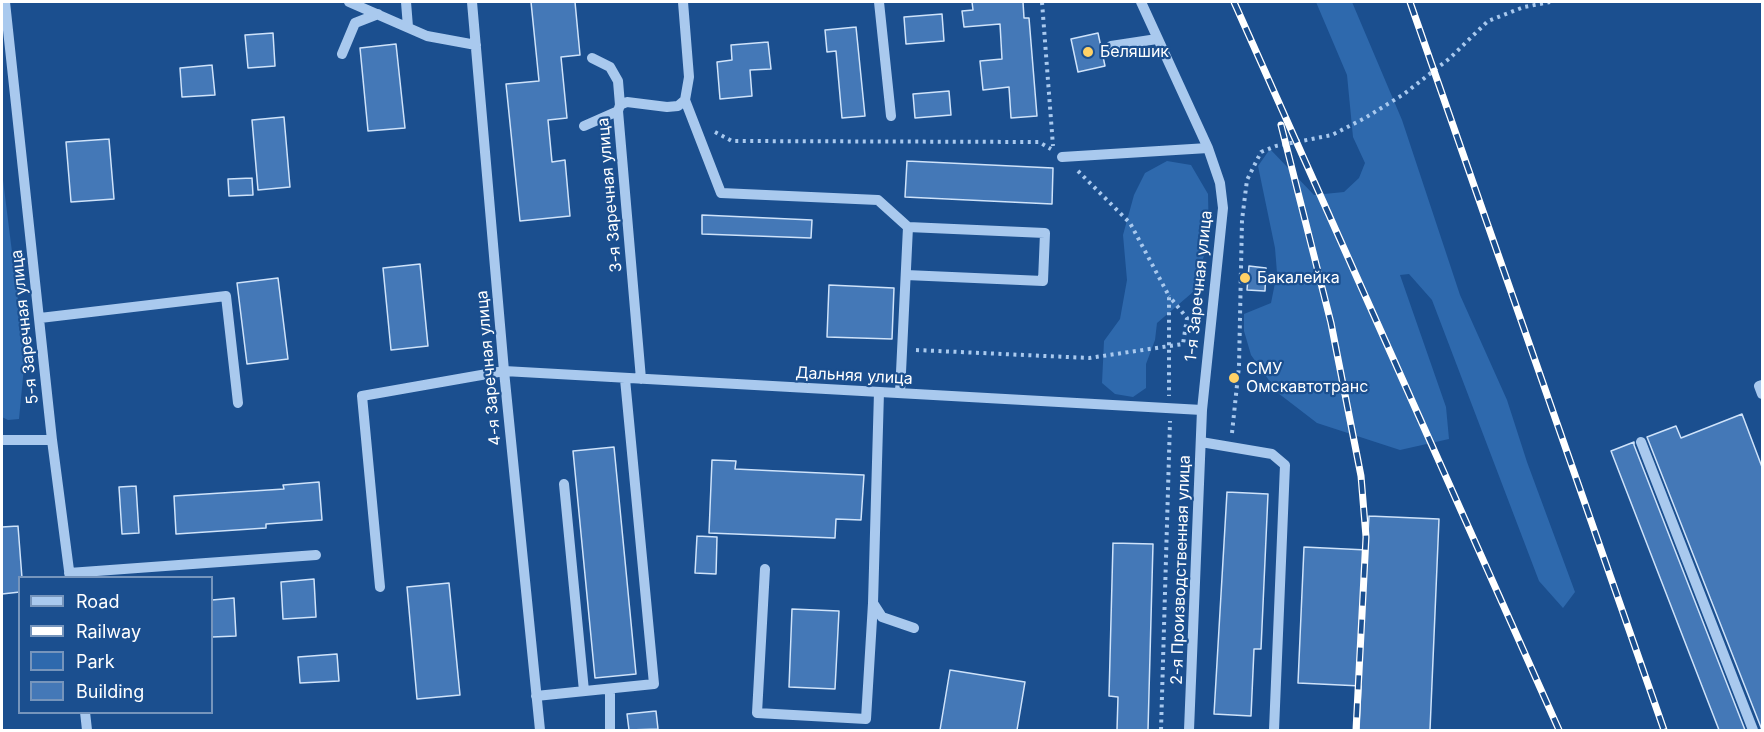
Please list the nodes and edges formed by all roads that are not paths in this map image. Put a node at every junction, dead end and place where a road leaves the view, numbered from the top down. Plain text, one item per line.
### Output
1 (5, 2) edge
2 (348, 2) edge
3 (406, 2) edge
4 (472, 2) edge
5 (683, 2) edge
6 (879, 2) edge
7 (1141, 2) edge
8 (378, 14) junction
9 (408, 27) junction
10 (1157, 39) junction
11 (476, 45) junction
12 (1111, 46) dead end
13 (342, 54) dead end
14 (592, 58) dead end
15 (685, 100) junction
16 (619, 108) junction
17 (891, 116) dead end
18 (584, 126) dead end
19 (1208, 148) junction
20 (1062, 157) road end
21 (908, 227) junction
22 (906, 275) junction
23 (40, 318) junction
24 (504, 371) junction
25 (625, 379) junction
26 (641, 379) junction
27 (1762, 385) edge
28 (879, 392) junction
29 (900, 393) junction
30 (1762, 394) edge
31 (238, 403) dead end
32 (1203, 410) junction
33 (2, 440) edge
34 (52, 440) junction
35 (1201, 442) junction
36 (1641, 442) dead end
37 (564, 484) dead end
38 (316, 555) dead end
39 (765, 568) dead end
40 (70, 575) edge
41 (380, 587) dead end
42 (873, 603) junction
43 (914, 628) dead end
44 (610, 689) junction
45 (584, 691) junction
46 (536, 696) junction
47 (85, 714) edge
48 (87, 730) edge
49 (540, 730) edge
50 (610, 730) edge
51 (1189, 730) edge
52 (1274, 730) edge
53 (1753, 730) edge

1 - 23 street, 5-я Заречная улица
2 - 8 street
3 - 9 street
4 - 11 street, 4-я Заречная улица
5 - 15 street
6 - 17 street
7 - 10 street, 1-я Заречная улица
8 - 9 street
8 - 13 street
9 - 11 street
10 - 12 street
10 - 19 street, 1-я Заречная улица
11 - 24 street, 4-я Заречная улица
14 - 16 street
15 - 16 street, 3-я Заречная улица
15 - 21 street
16 - 18 street
16 - 26 street, 3-я Заречная улица
19 - 20 street
19 - 32 street, 1-я Заречная улица
21 - 22 street
21 - 22 street
22 - 29 street
23 - 31 street
23 - 34 street, 5-я Заречная улица
24 - 25 street, Дальняя улица
24 - 41 street, Дальняя улица
24 - 46 street, 4-я Заречная улица
25 - 26 street, Дальняя улица
25 - 44 street
26 - 28 street, Дальняя улица
27 - 30 street
28 - 29 street, Дальняя улица
28 - 42 street
29 - 32 street, Дальняя улица
32 - 35 street, 2-я Производственная улица
33 - 34 street
34 - 40 street, 5-я Заречная улица
35 - 51 street, 2-я Производственная улица
35 - 52 street
36 - 53 street
37 - 45 street
38 - 40 street
39 - 42 street
42 - 43 street
44 - 45 street
44 - 50 street
45 - 46 street
46 - 49 street, 4-я Заречная улица
47 - 48 street

